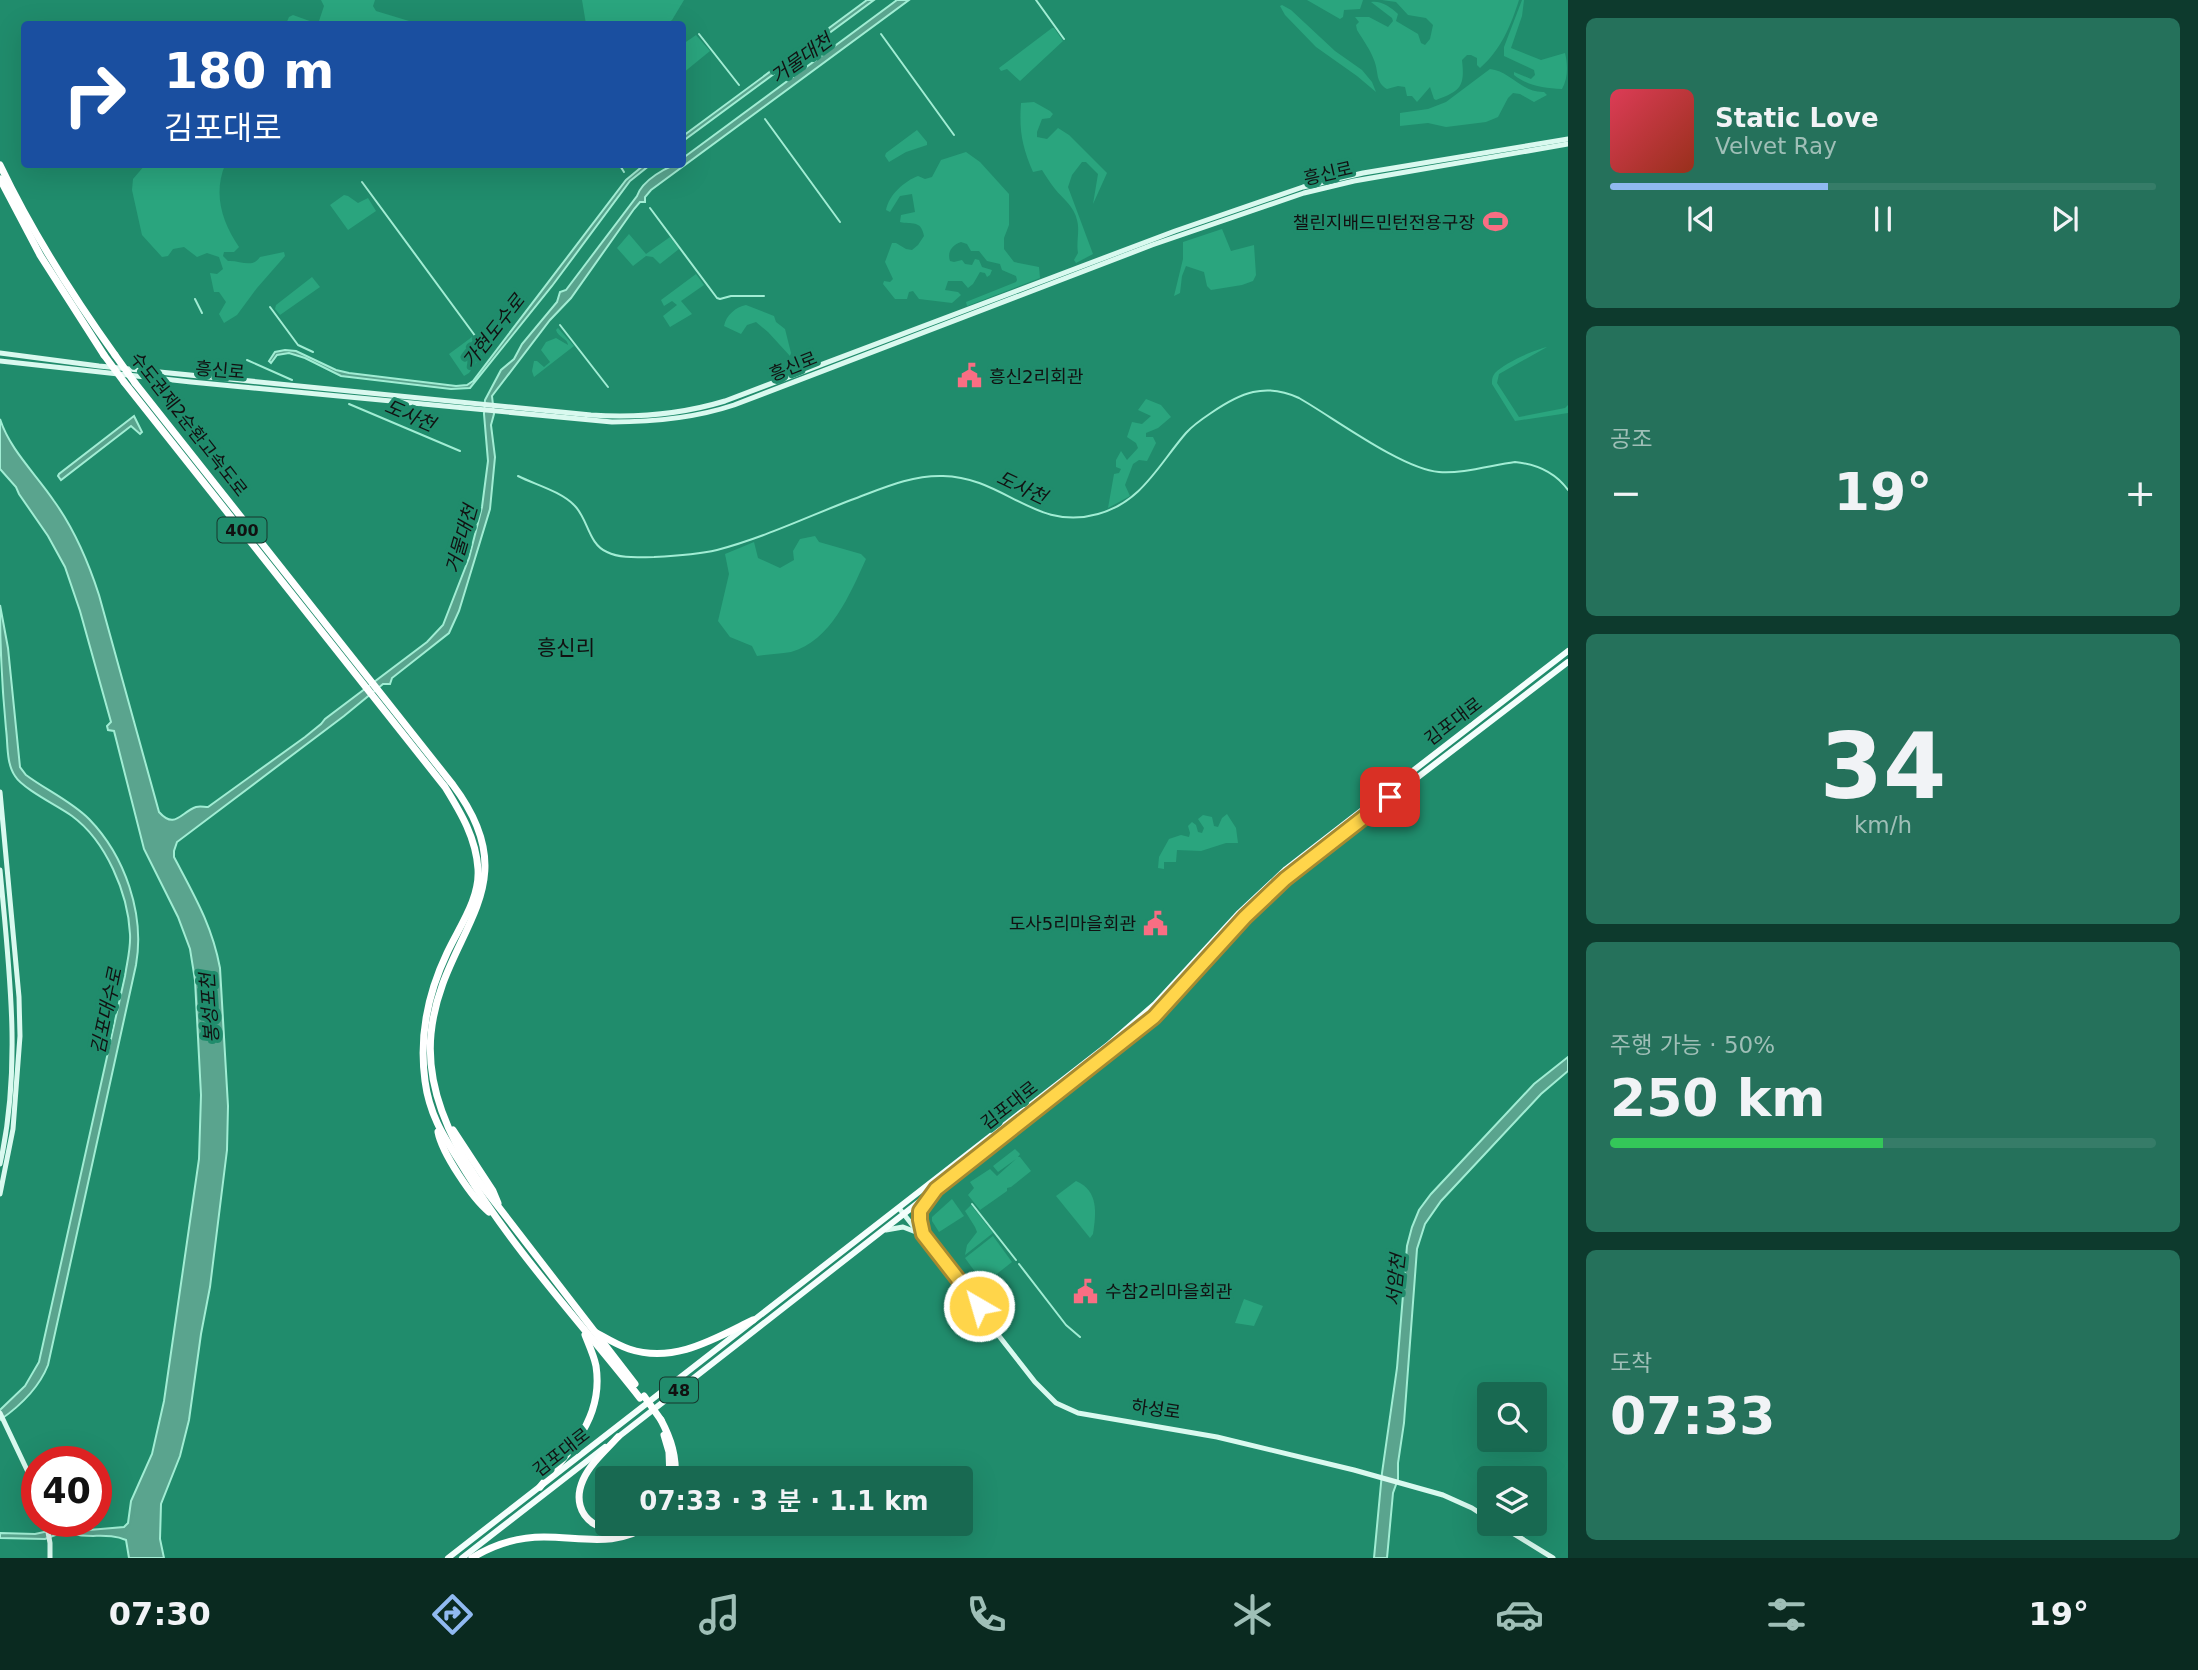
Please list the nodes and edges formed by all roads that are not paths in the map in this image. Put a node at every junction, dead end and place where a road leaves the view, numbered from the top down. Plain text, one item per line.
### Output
1 (1568, 142) edge
2 (0, 165) edge
3 (0, 179) edge
4 (0, 354) edge
5 (0, 361) edge
6 (478, 406) junction
7 (1568, 651) edge
8 (1568, 662) edge
9 (362, 677) junction
10 (383, 702) junction
11 (0, 792) edge
12 (0, 870) edge
13 (0, 1164) edge
14 (936, 1189) junction
15 (0, 1194) edge
16 (903, 1210) junction
17 (883, 1231) junction
18 (921, 1234) junction
19 (753, 1320) junction
20 (587, 1329) junction
21 (0, 1413) edge
22 (618, 1437) junction
23 (21, 1457) edge
24 (674, 1466) edge
25 (540, 1487) junction
26 (1477, 1511) edge
27 (595, 1525) edge
28 (628, 1536) edge
29 (1517, 1536) edge
30 (1523, 1536) edge
31 (49, 1537) edge
32 (50, 1558) edge
33 (448, 1558) edge
34 (462, 1558) edge
35 (472, 1558) edge
36 (1553, 1558) edge
37 (1559, 1558) edge

1 - 6 main road, 흥신로
2 - 9 highway, 수도권제2순환고속도로 / 400, bridge
3 - 9 highway, 수도권제2순환고속도로 / 400, bridge
4 - 6 main road, 흥신로
5 - 6 main road, 흥신로
7 - 16 main road, 김포대로 / 48
8 - 14 main road, 김포대로 / 48
9 - 10 highway, 수도권제2순환고속도로 / 400
10 - 20 highway, 수도권제2순환고속도로 / 400
10 - 20 highway, 수도권제2순환고속도로 / 400
11 - 15 main road
12 - 13 main road
14 - 16 main road, 김포대로 / 48
14 - 18 main road
16 - 17 main road, 김포대로 / 48
16 - 18 main road, 하성로
16 - 19 main road, 김포대로 / 48
17 - 18 main road
17 - 22 main road, 김포대로 / 48
18 - 26 main road, 하성로
19 - 20 highway
19 - 25 main road, 김포대로 / 48
20 - 24 highway, bridge
20 - 25 highway
21 - 23 main road
22 - 27 highway
22 - 34 main road, 김포대로 / 48
25 - 33 main road, 김포대로 / 48
28 - 35 highway
29 - 36 main road
30 - 37 main road
31 - 32 main road

